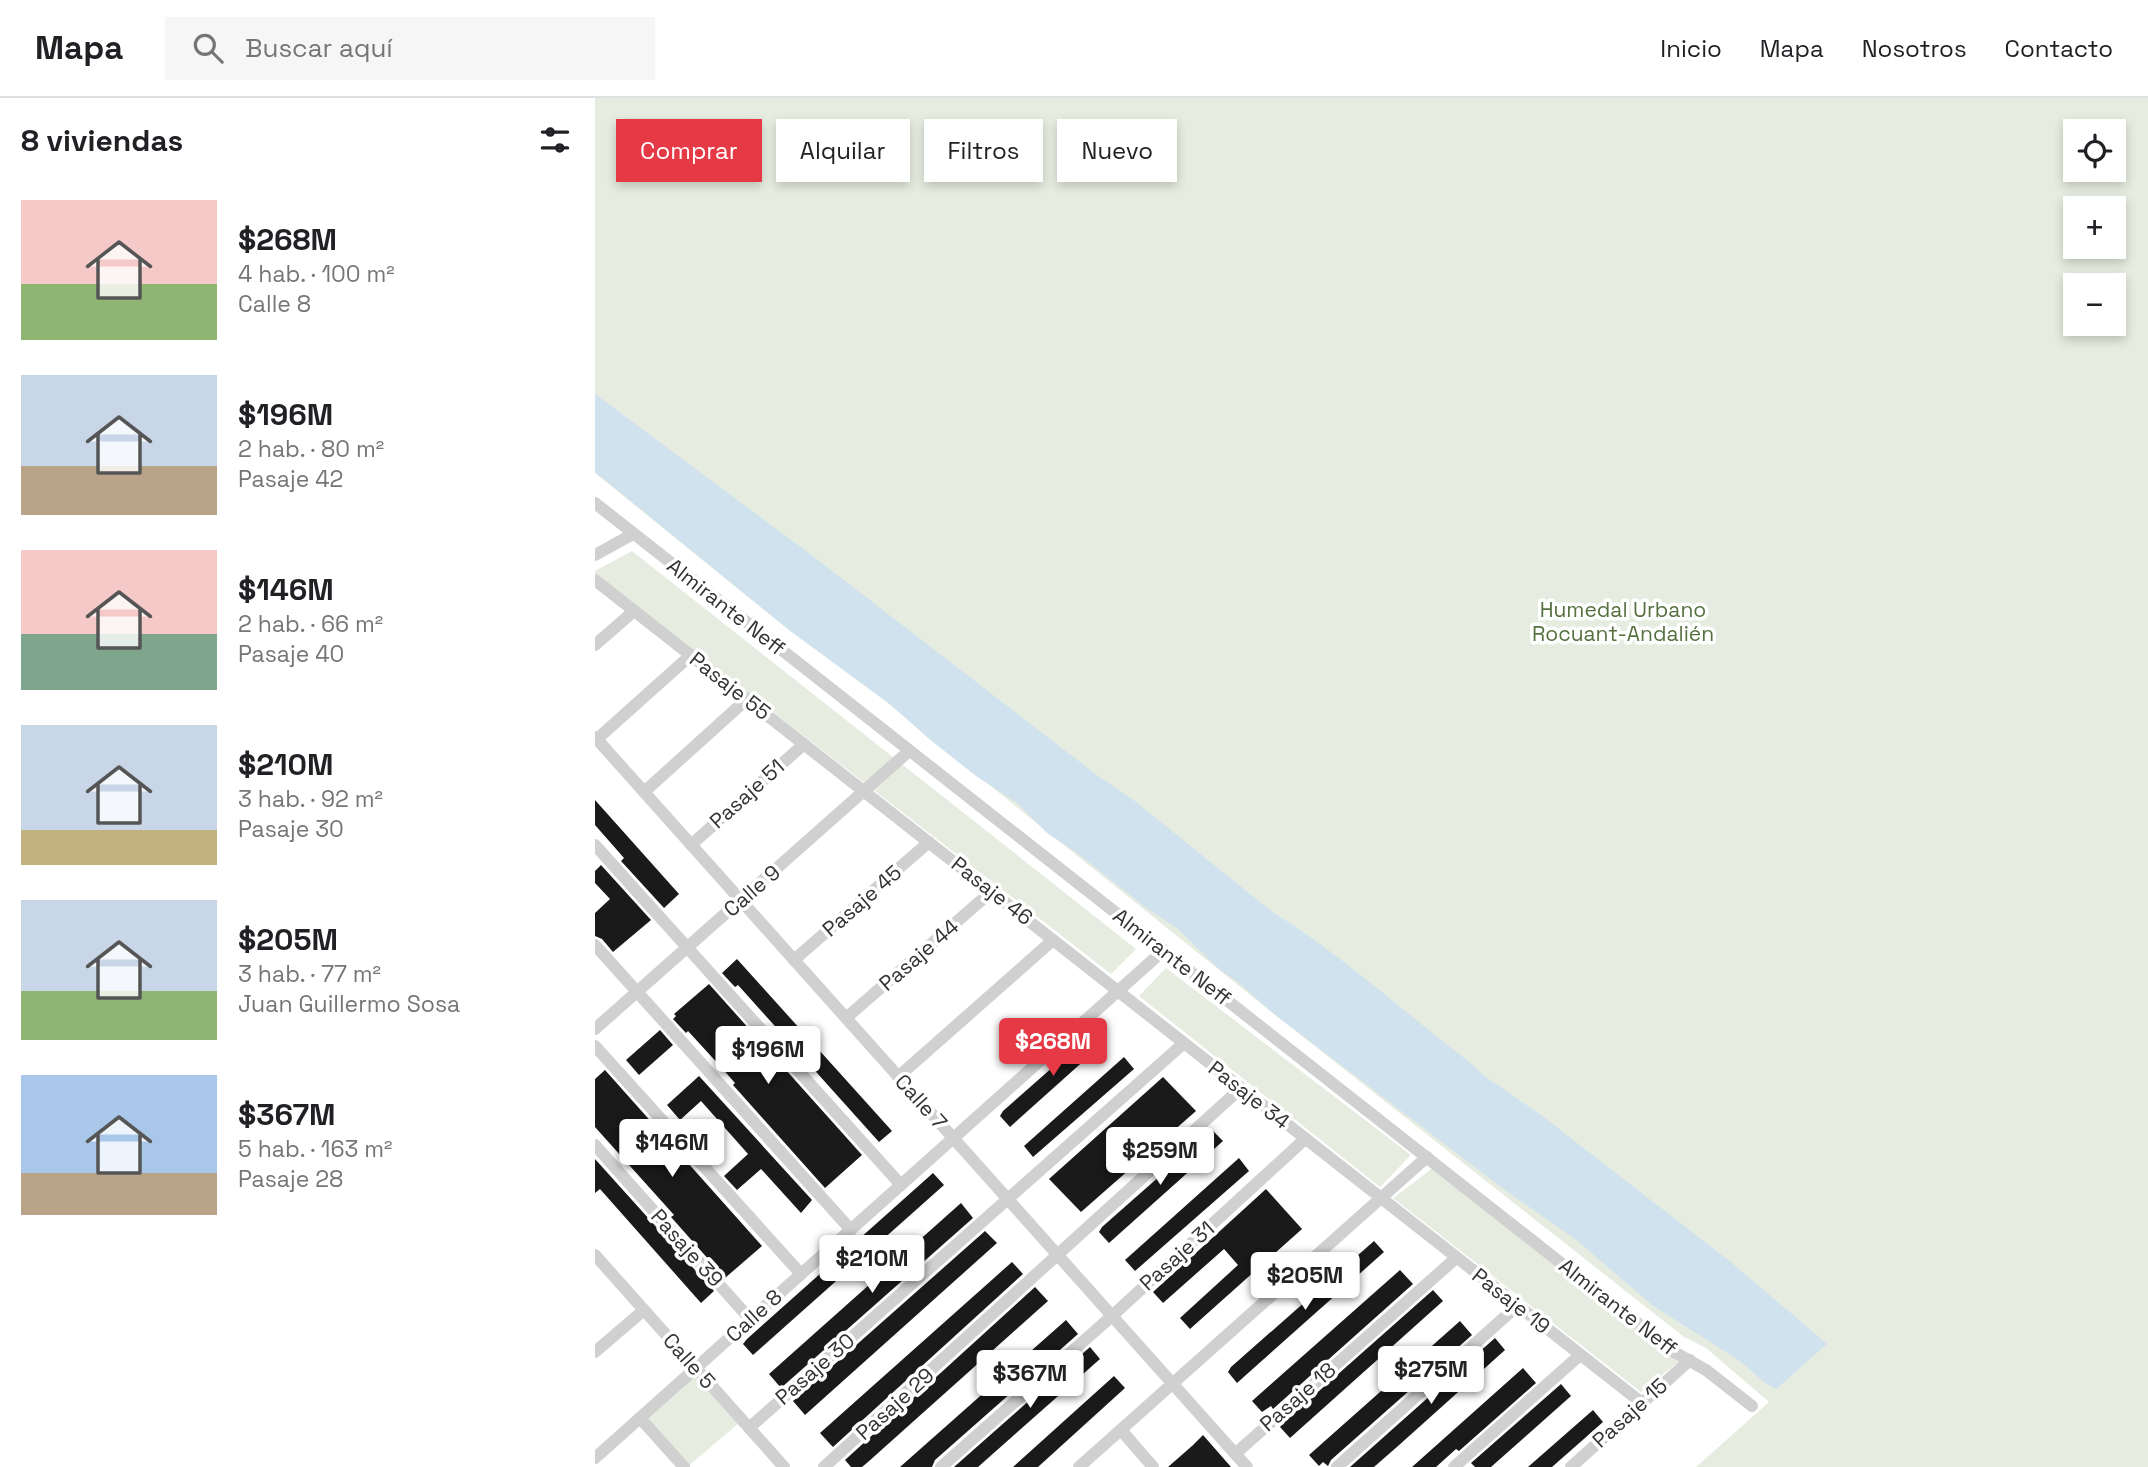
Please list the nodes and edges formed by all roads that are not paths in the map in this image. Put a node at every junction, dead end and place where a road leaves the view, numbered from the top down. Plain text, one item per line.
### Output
1 (595, 503) edge
2 (633, 534) junction
3 (595, 555) edge
4 (595, 580) edge
5 (634, 611) junction
6 (595, 645) edge
7 (691, 655) junction
8 (747, 699) junction
9 (596, 738) edge
10 (804, 744) junction
11 (909, 751) junction
12 (865, 791) junction
13 (644, 792) junction
14 (929, 842) junction
15 (595, 845) edge
16 (691, 845) junction
17 (992, 891) junction
18 (741, 901) junction
19 (1053, 940) junction
20 (595, 945) edge
21 (688, 947) junction
22 (1164, 950) junction
23 (794, 960) junction
24 (1118, 991) junction
25 (637, 992) junction
26 (846, 1018) junction
27 (595, 1029) edge
28 (1184, 1043) junction
29 (595, 1046) edge
30 (898, 1077) junction
31 (1241, 1088) junction
32 (953, 1139) junction
33 (1305, 1139) junction
34 (595, 1145) edge
35 (1427, 1157) junction
36 (901, 1185) junction
37 (1380, 1198) junction
38 (1007, 1199) junction
39 (851, 1230) junction
40 (595, 1255) edge
41 (1058, 1256) junction
42 (1457, 1258) junction
43 (801, 1274) junction
44 (1517, 1306) junction
45 (644, 1310) junction
46 (1112, 1316) junction
47 (750, 1319) junction
48 (595, 1352) edge
49 (1580, 1354) junction
50 (1690, 1360) junction
51 (696, 1368) junction
52 (1172, 1384) junction
53 (1642, 1403) junction
54 (1752, 1406) dead end
55 (640, 1418) junction
56 (749, 1428) junction
57 (1121, 1430) junction
58 (1234, 1454) junction
59 (595, 1458) edge
60 (684, 1467) edge
61 (784, 1467) edge
62 (824, 1467) edge
63 (941, 1467) edge
64 (1079, 1467) edge
65 (1153, 1467) edge
66 (1247, 1467) edge
67 (1337, 1467) edge
68 (1454, 1467) edge
69 (1571, 1467) edge

1 - 2 street, Almirante Neff
2 - 3 street
2 - 11 street, Almirante Neff
4 - 5 street, Pasaje 55
5 - 6 street
5 - 7 street, Pasaje 55
7 - 8 street, Pasaje 55
7 - 9 street
8 - 10 street, Pasaje 55
8 - 13 street
9 - 13 street, Calle 7
10 - 12 street, Pasaje 55
10 - 16 street, Pasaje 51
11 - 12 street, Calle 9
11 - 22 street, Almirante Neff
12 - 14 street, Pasaje 46
12 - 18 street, Calle 9
13 - 16 street, Calle 7
14 - 17 street, Pasaje 46
14 - 23 street, Pasaje 45
15 - 21 street
16 - 18 street, Calle 7
17 - 19 street, Pasaje 46
17 - 26 street, Pasaje 44
18 - 21 street, Calle 9
18 - 23 street, Calle 7
19 - 24 street, Pasaje 46
19 - 30 street
20 - 25 street
21 - 25 street, Calle 9
21 - 36 street
22 - 24 street, Calle 8
22 - 35 street, Almirante Neff
23 - 26 street, Calle 7
24 - 28 street, Pasaje 34
24 - 32 street, Calle 8
25 - 27 street, Calle 9
25 - 39 street
26 - 30 street, Calle 7
28 - 31 street, Pasaje 34
28 - 38 street, Pasaje 30
29 - 43 street
30 - 32 street, Calle 7
31 - 33 street, Pasaje 34
31 - 41 street, Pasaje 29
32 - 36 street, Calle 8
32 - 38 street, Calle 7
33 - 37 street, Pasaje 34
33 - 46 street, Pasaje 31
34 - 47 street, Pasaje 39
35 - 37 street
35 - 50 street, Almirante Neff
36 - 39 street, Calle 8
37 - 42 street, Pasaje 19
37 - 52 street
38 - 41 street, Calle 7
38 - 56 street, Pasaje 30
39 - 43 street, Calle 8
40 - 45 street, Calle 5
41 - 46 street, Calle 7
41 - 62 street, Pasaje 29
42 - 44 street, Pasaje 19
42 - 58 street, Pasaje 18
43 - 47 street, Calle 8
44 - 49 street, Pasaje 19
44 - 67 street
45 - 48 street
45 - 51 street, Calle 5
46 - 52 street, Calle 7
46 - 63 street, Pasaje 31
47 - 51 street, Calle 8
49 - 53 street, Pasaje 19
49 - 68 street
50 - 53 street, Pasaje 15
50 - 54 street, Almirante Neff
51 - 55 street, Calle 8
51 - 56 street, Calle 5
52 - 57 street
52 - 58 street, Calle 7
53 - 69 street, Pasaje 15
55 - 59 street, Calle 8
55 - 60 street
56 - 61 street, Calle 5
57 - 64 street
57 - 65 street
58 - 66 street, Calle 7

